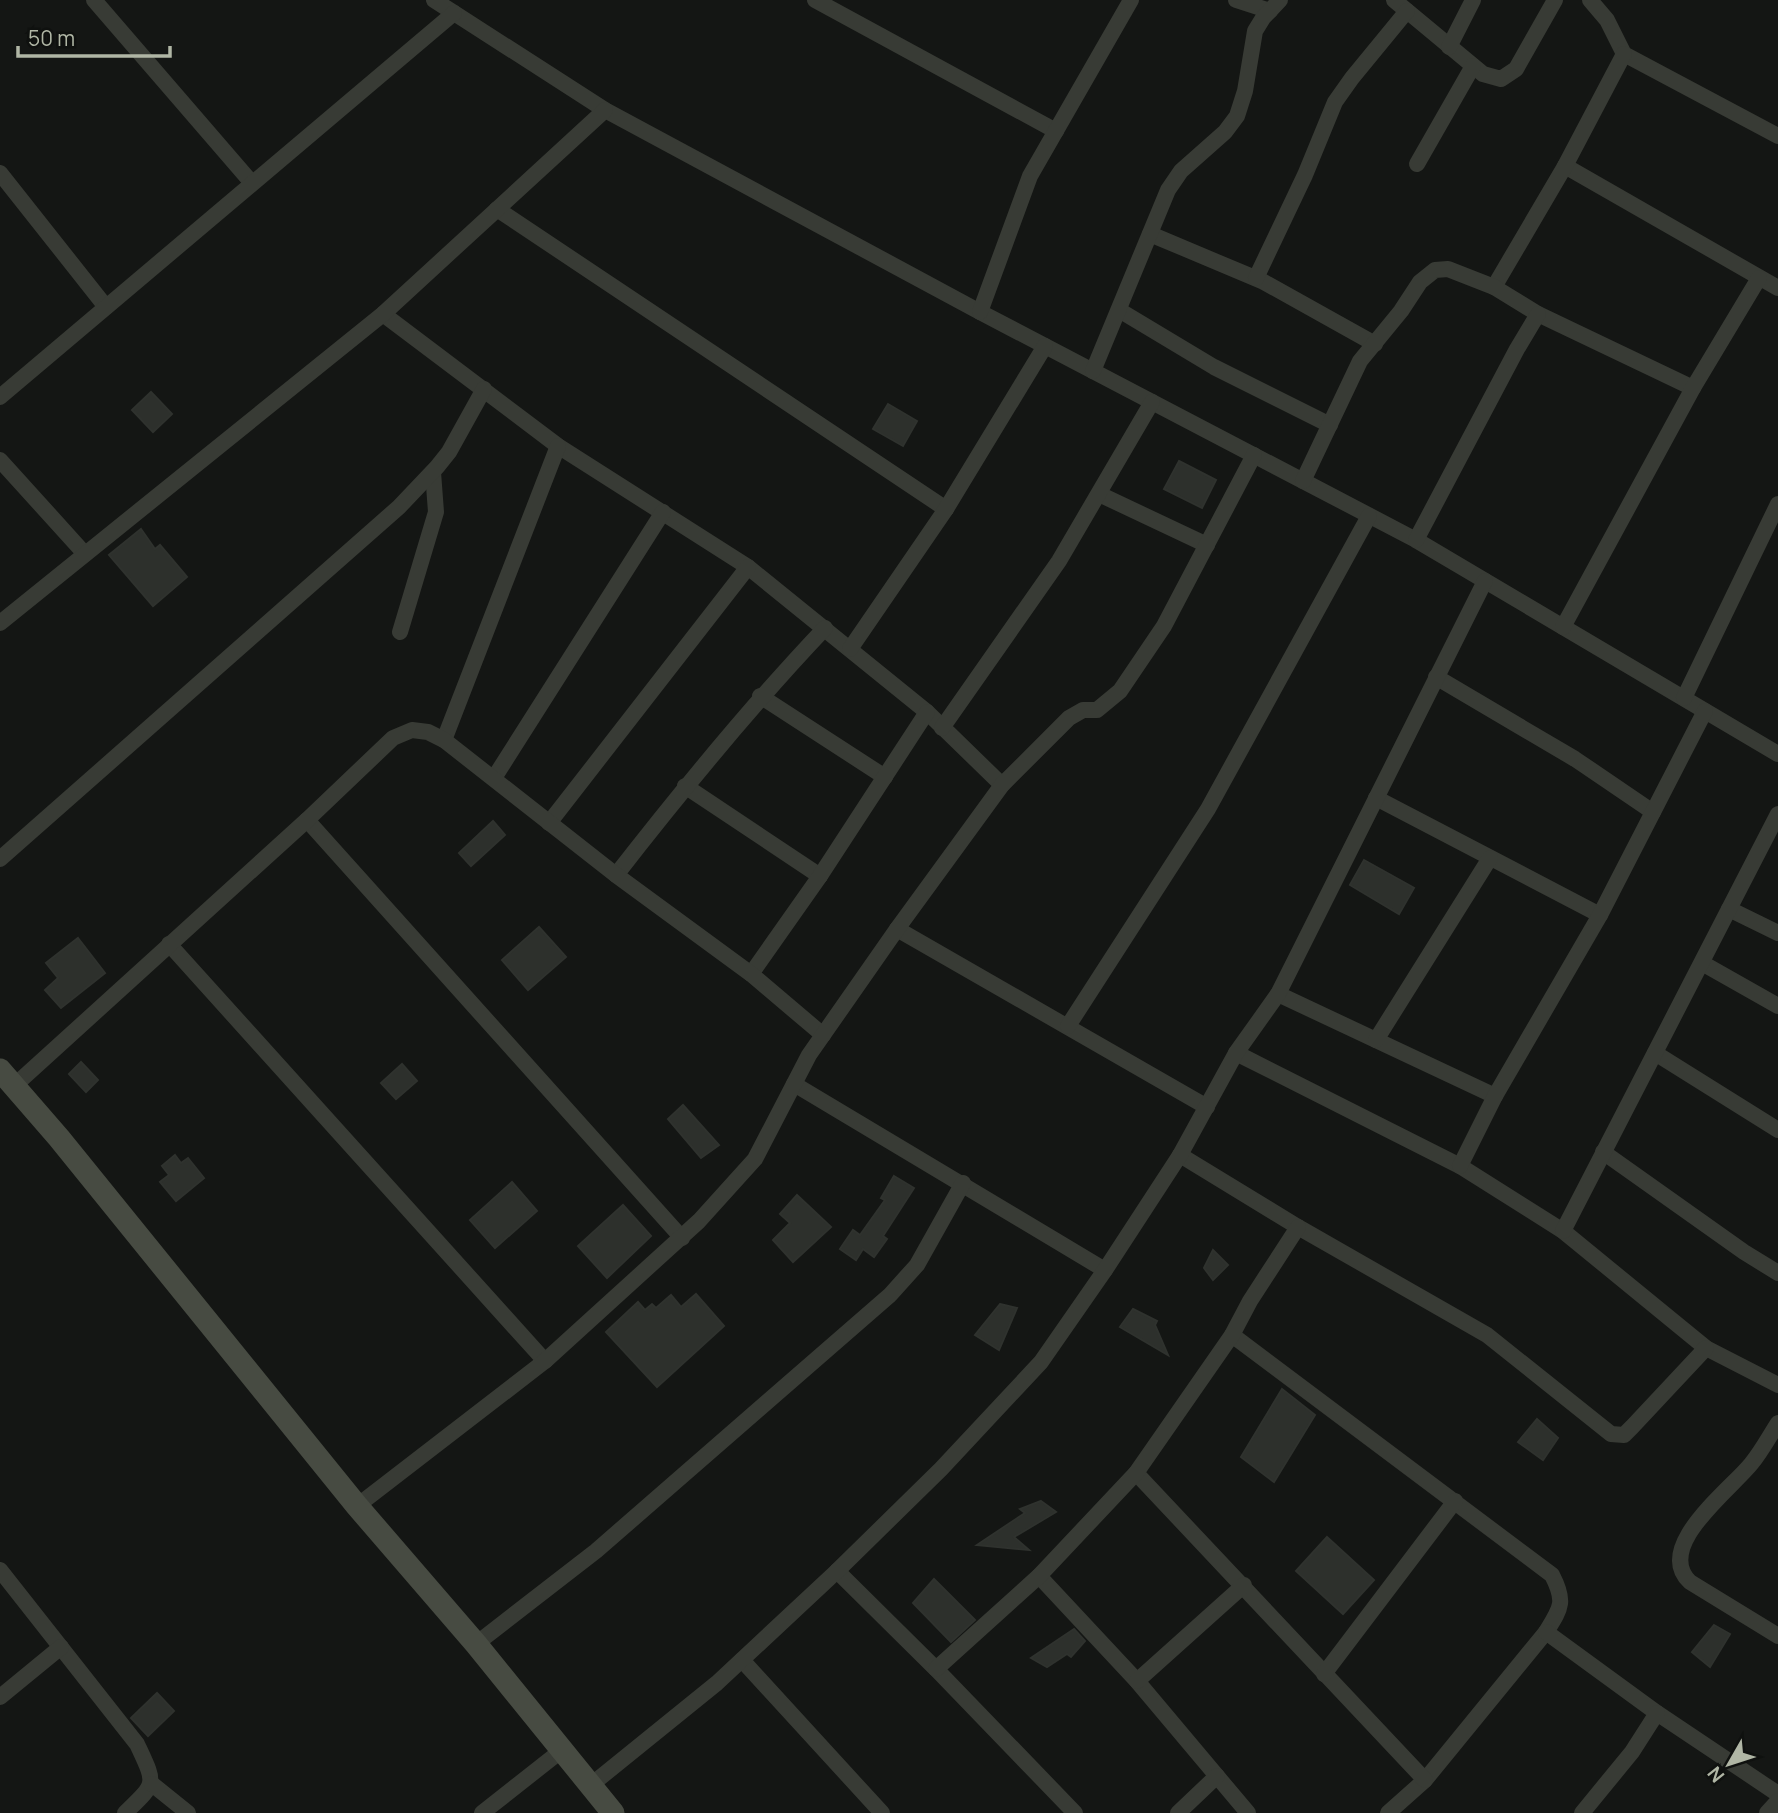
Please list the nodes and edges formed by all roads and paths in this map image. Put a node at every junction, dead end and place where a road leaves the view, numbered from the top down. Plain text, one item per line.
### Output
1 (94, 0) edge
2 (434, 0) edge
3 (815, 0) edge
4 (1131, 0) edge
5 (1236, 0) edge
6 (1473, 0) edge
7 (1555, 0) edge
8 (1590, 0) edge
9 (1275, 5) edge
10 (1401, 5) edge
11 (454, 13) junction
12 (1449, 47) junction
13 (1624, 54) junction
14 (1473, 66) junction
15 (605, 110) junction
16 (1056, 131) junction
17 (1778, 136) edge
18 (1417, 164) dead end
19 (1564, 166) junction
20 (0, 173) edge
21 (252, 183) junction
22 (497, 209) junction
23 (1150, 234) junction
24 (1256, 278) junction
25 (1759, 278) junction
26 (1494, 287) junction
27 (1778, 288) edge
28 (106, 307) junction
29 (1118, 310) junction
30 (980, 312) junction
31 (383, 314) junction
32 (1538, 314) junction
33 (1375, 344) junction
34 (1045, 346) junction
35 (1093, 371) junction
36 (1693, 388) junction
37 (484, 389) junction
38 (0, 397) edge
39 (1152, 402) junction
40 (1329, 425) junction
41 (558, 446) junction
42 (1254, 455) junction
43 (0, 460) edge
44 (433, 472) junction
45 (1303, 481) junction
46 (1099, 494) junction
47 (1778, 504) edge
48 (946, 509) junction
49 (663, 512) junction
50 (1369, 516) junction
51 (1416, 540) junction
52 (1206, 545) junction
53 (85, 554) junction
54 (748, 567) junction
55 (1485, 581) junction
56 (0, 623) edge
57 (1563, 627) junction
58 (825, 628) junction
59 (400, 632) dead end
60 (850, 649) junction
61 (1436, 677) junction
62 (760, 696) junction
63 (1684, 698) junction
64 (1705, 711) junction
65 (927, 712) junction
66 (942, 728) junction
67 (444, 740) junction
68 (1778, 754) edge
69 (494, 778) junction
70 (885, 778) junction
71 (1003, 785) junction
72 (685, 786) junction
73 (1376, 798) junction
74 (1653, 812) junction
75 (1778, 814) edge
76 (307, 820) junction
77 (549, 823) junction
78 (1490, 858) junction
79 (0, 859) edge
80 (616, 875) junction
81 (820, 876) junction
82 (1730, 909) junction
83 (1600, 915) junction
84 (897, 929) junction
85 (1778, 933) edge
86 (169, 944) junction
87 (1702, 963) junction
88 (751, 974) junction
89 (1278, 994) junction
90 (1778, 1006) edge
91 (1068, 1026) junction
92 (823, 1035) junction
93 (1376, 1040) junction
94 (1236, 1053) junction
95 (1656, 1053) junction
96 (7, 1078) edge
97 (794, 1084) junction
98 (1495, 1096) junction
99 (1207, 1107) junction
100 (1778, 1129) edge
101 (1603, 1152) junction
102 (1180, 1155) junction
103 (1460, 1166) junction
104 (963, 1183) junction
105 (1298, 1227) junction
106 (1563, 1231) junction
107 (682, 1238) junction
108 (1105, 1270) junction
109 (1778, 1273) edge
110 (1232, 1335) junction
111 (1706, 1348) junction
112 (545, 1361) junction
113 (1778, 1385) edge
114 (1778, 1423) edge
115 (1136, 1472) junction
116 (1455, 1501) junction
117 (358, 1506) junction
118 (0, 1570) edge
119 (837, 1571) junction
120 (1039, 1576) junction
121 (1244, 1585) junction
122 (1546, 1632) junction
123 (1778, 1636) edge
124 (476, 1644) junction
125 (61, 1647) junction
126 (742, 1660) junction
127 (936, 1669) junction
128 (1324, 1674) junction
129 (1137, 1681) junction
130 (0, 1697) edge
131 (1657, 1713) junction
132 (562, 1750) junction
133 (1217, 1776) junction
134 (1425, 1780) junction
135 (152, 1784) junction
136 (591, 1786) junction
137 (1778, 1794) edge
138 (1778, 1801) edge
139 (125, 1813) edge
140 (188, 1813) edge
141 (482, 1813) edge
142 (613, 1813) edge
143 (882, 1813) edge
144 (1075, 1813) edge
145 (1178, 1813) edge
146 (1248, 1813) edge
147 (1388, 1813) edge
148 (1582, 1813) edge
149 (1767, 1813) edge

1 - 21 street
2 - 11 street
3 - 16 street
4 - 16 street
5 - 9 street
6 - 12 street
7 - 14 street
8 - 13 street
9 - 23 street
10 - 12 street
10 - 24 street
11 - 15 street
11 - 21 street
12 - 14 street
13 - 17 street
13 - 19 street
14 - 18 street
15 - 22 street
15 - 30 street
16 - 30 street
19 - 25 street
19 - 26 street
20 - 28 street
21 - 28 street
22 - 31 street
22 - 48 street
23 - 24 street
23 - 29 street
24 - 33 street
25 - 27 street
25 - 36 street
26 - 32 street
26 - 33 street
28 - 38 street
29 - 35 street
29 - 40 street
30 - 34 street
31 - 37 street
31 - 53 street
32 - 36 street
32 - 51 street
33 - 40 street
34 - 35 street
34 - 48 street
35 - 39 street
36 - 57 street
37 - 41 street
37 - 44 street
39 - 42 street
39 - 46 street
40 - 45 street
41 - 49 street
41 - 67 street
42 - 45 street
42 - 52 street
43 - 53 street
44 - 59 street
44 - 79 street
45 - 50 street
46 - 52 street
46 - 66 street
47 - 63 street
48 - 60 street
49 - 54 street
49 - 69 street
50 - 51 street
50 - 91 street
51 - 55 street
52 - 71 street
53 - 56 street
54 - 58 street
54 - 77 street
55 - 57 street
55 - 61 street
57 - 63 street
58 - 60 street
58 - 62 street
60 - 65 street
61 - 73 street
61 - 74 street
62 - 70 street
62 - 72 street
63 - 64 street
64 - 68 street
64 - 74 street
65 - 66 street
65 - 70 street
66 - 71 street
67 - 69 street
67 - 76 street
69 - 77 street
70 - 81 street
71 - 84 street
72 - 80 street
72 - 81 street
73 - 78 street
73 - 89 street
74 - 83 street
75 - 82 street
76 - 86 street
76 - 107 street
77 - 80 street
78 - 83 street
78 - 93 street
80 - 88 street
81 - 88 street
82 - 85 street
82 - 87 street
83 - 98 street
84 - 91 street
84 - 92 street
86 - 96 street
86 - 112 street
87 - 90 street
87 - 95 street
88 - 92 street
89 - 93 street
89 - 94 street
91 - 99 street
92 - 97 street
93 - 98 street
94 - 99 street
94 - 103 street
95 - 100 street
95 - 101 street
96 - 117 street
97 - 104 street
97 - 107 street
98 - 103 street
99 - 102 street
101 - 106 street
101 - 109 street
102 - 105 street
102 - 108 street
103 - 106 street
104 - 108 street
104 - 124 street
105 - 110 street
105 - 111 street
106 - 111 street
107 - 112 street
108 - 119 street
110 - 115 street
110 - 116 street
111 - 113 street
112 - 117 street
114 - 123 street
115 - 120 street
115 - 121 street
116 - 122 street
116 - 128 street
117 - 124 street
118 - 125 street
119 - 126 street
119 - 127 street
120 - 127 street
120 - 129 street
121 - 128 street
121 - 129 street
122 - 131 street
122 - 134 street
124 - 132 street
125 - 130 street
125 - 135 street
126 - 136 street
126 - 143 street
127 - 144 street
128 - 134 street
129 - 133 street
131 - 137 street
131 - 148 street
132 - 136 street
132 - 141 street
133 - 145 street
133 - 146 street
134 - 147 street
135 - 139 street
135 - 140 street
136 - 142 street
138 - 149 street

